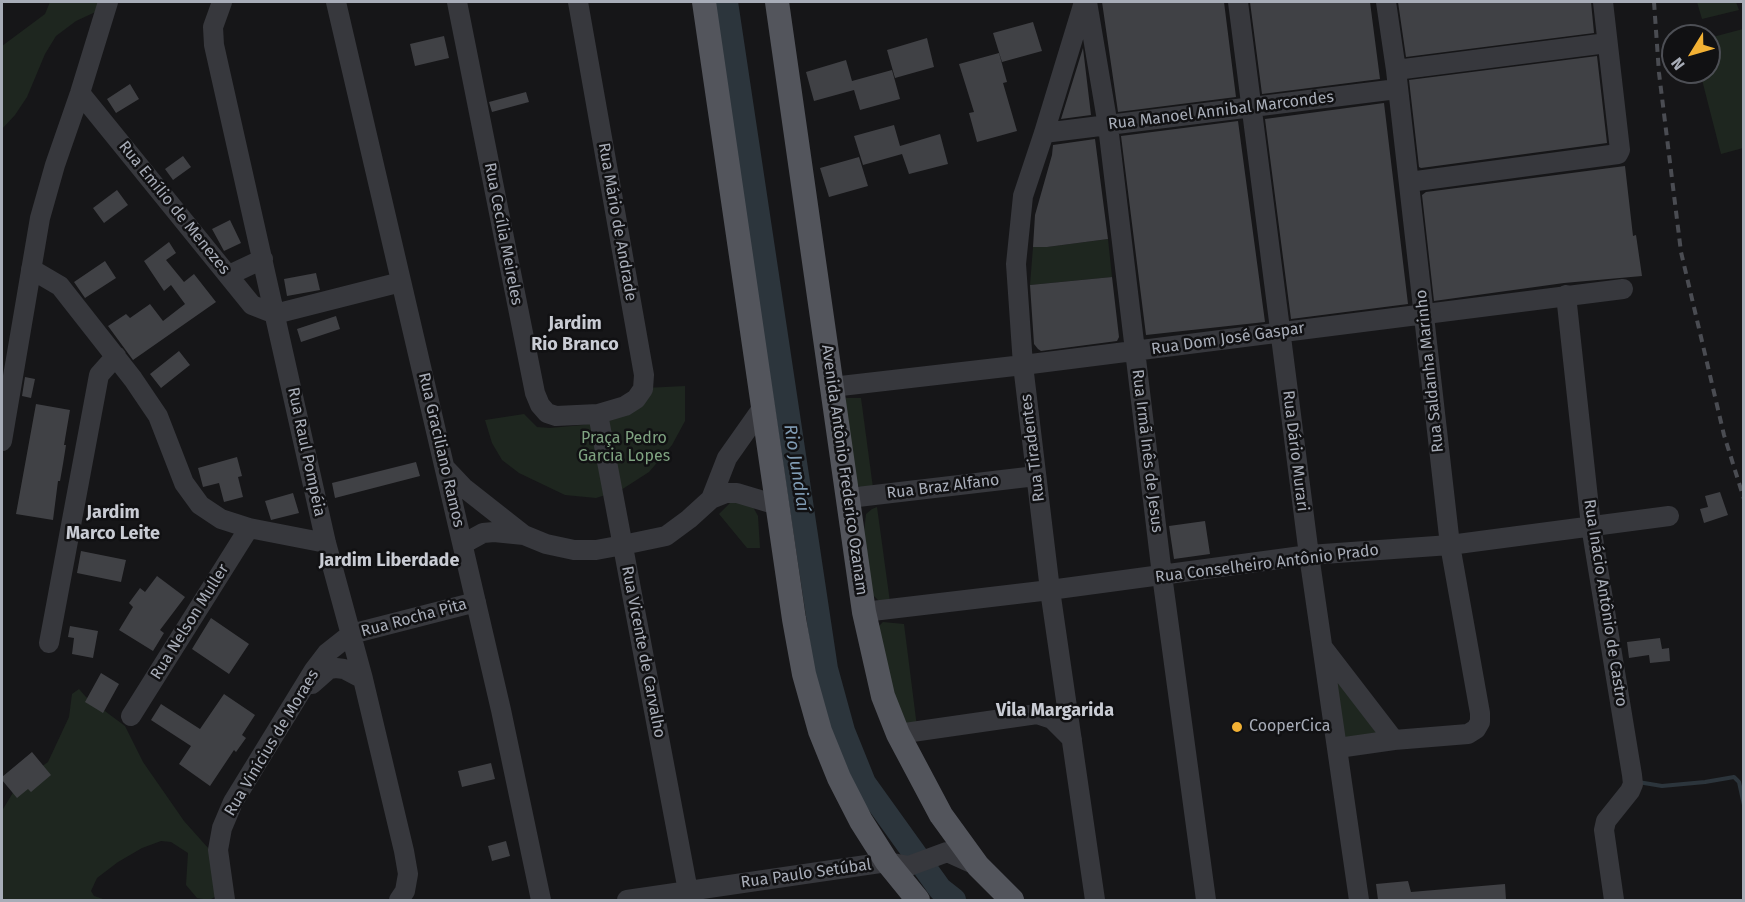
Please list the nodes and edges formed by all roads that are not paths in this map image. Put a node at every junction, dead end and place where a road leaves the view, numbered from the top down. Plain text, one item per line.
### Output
1 (108, 2) edge
2 (222, 2) edge
3 (336, 2) edge
4 (458, 2) edge
5 (578, 2) edge
6 (704, 2) edge
7 (777, 2) edge
8 (1086, 2) edge
9 (1238, 2) edge
10 (1386, 2) edge
11 (1603, 2) edge
12 (1607, 44) junction
13 (1396, 80) junction
14 (80, 93) junction
15 (1251, 107) junction
16 (1108, 126) junction
17 (1044, 133) junction
18 (1409, 182) junction
19 (263, 259) junction
20 (31, 268) junction
21 (229, 275) junction
22 (401, 282) junction
23 (1623, 289) dead end
24 (1566, 295) junction
25 (1424, 313) junction
26 (275, 314) junction
27 (1280, 332) junction
28 (1135, 351) junction
29 (116, 356) junction
30 (1023, 365) junction
31 (832, 387) junction
32 (763, 407) junction
33 (598, 414) junction
34 (2, 441) edge
35 (445, 468) junction
36 (1036, 476) junction
37 (849, 498) junction
38 (711, 499) junction
39 (777, 505) junction
40 (1669, 516) dead end
41 (1591, 526) junction
42 (249, 528) junction
43 (524, 535) junction
44 (326, 543) junction
45 (463, 543) junction
46 (623, 545) junction
47 (1450, 545) junction
48 (1309, 555) junction
49 (1162, 575) junction
50 (1050, 590) junction
51 (476, 602) junction
52 (864, 612) junction
53 (351, 634) junction
54 (49, 643) dead end
55 (1323, 648) junction
56 (1063, 676) junction
57 (363, 679) junction
58 (297, 698) junction
59 (1037, 714) junction
60 (131, 716) dead end
61 (898, 734) junction
62 (1072, 739) junction
63 (1394, 740) junction
64 (1338, 748) junction
65 (978, 866) junction
66 (906, 879) edge
67 (688, 891) junction
68 (225, 900) edge
69 (399, 900) edge
70 (541, 900) edge
71 (627, 900) edge
72 (1012, 900) edge
73 (1095, 900) edge
74 (1206, 900) edge
75 (1359, 900) edge
76 (1614, 900) edge

1 - 14 street
2 - 19 street, Rua Raul Pompéia
3 - 22 street, Rua Graciliano Ramos
4 - 33 street, Rua Cecília Meireles
5 - 33 street, Rua Mário de Andrade
6 - 32 main road
7 - 31 main road, Avenida Antônio Frederico Ozanam
8 - 16 street, Rua Irmã Inês de Jesus
8 - 17 street, Rua Tiradentes
9 - 15 street, Rua Dário Murari
10 - 13 street, Rua Saldanha Marinho
11 - 12 street
12 - 13 street, Rua Manoel Annibal Marcondes
12 - 18 street
13 - 15 street, Rua Manoel Annibal Marcondes
13 - 18 street, Rua Saldanha Marinho
14 - 20 street
14 - 21 street, Rua Emílio de Menezes
15 - 16 street, Rua Manoel Annibal Marcondes
15 - 27 street, Rua Dário Murari
16 - 17 street, Rua Manoel Annibal Marcondes
16 - 28 street, Rua Irmã Inês de Jesus
17 - 30 street, Rua Tiradentes
18 - 25 street, Rua Saldanha Marinho
19 - 21 street
19 - 26 street, Rua Raul Pompéia
20 - 29 street
20 - 34 street
21 - 26 street, Rua Emílio de Menezes
22 - 26 street
22 - 35 street, Rua Graciliano Ramos
23 - 24 street, Rua Dom José Gaspar
24 - 25 street, Rua Dom José Gaspar
24 - 41 street, Rua Inácio Antônio de Castro
25 - 27 street, Rua Dom José Gaspar
25 - 47 street, Rua Saldanha Marinho
26 - 44 street, Rua Raul Pompéia
27 - 28 street, Rua Dom José Gaspar
27 - 48 street, Rua Dário Murari
28 - 30 street, Rua Dom José Gaspar
28 - 49 street, Rua Irmã Inês de Jesus
29 - 42 street
29 - 54 street
30 - 31 street, Rua Dom José Gaspar
30 - 36 street, Rua Tiradentes
31 - 37 main road, Avenida Antônio Frederico Ozanam
32 - 38 street
32 - 39 main road
33 - 46 street, Rua Vicente de Carvalho
35 - 43 street
35 - 45 street, Rua Graciliano Ramos
36 - 37 street, Rua Braz Alfano
36 - 50 street, Rua Tiradentes
37 - 52 main road, Avenida Antônio Frederico Ozanam
38 - 39 street
38 - 46 street
39 - 66 main road
40 - 41 street, Rua Conselheiro Antônio Prado
41 - 47 street, Rua Conselheiro Antônio Prado
41 - 76 street, Rua Inácio Antônio de Castro
42 - 44 street
42 - 60 street, Rua Nelson Muller
43 - 45 street
43 - 46 street
44 - 53 street, Rua Raul Pompéia
45 - 51 street, Rua Graciliano Ramos
46 - 67 street, Rua Vicente de Carvalho
47 - 48 street, Rua Conselheiro Antônio Prado
47 - 63 street, Rua Saldanha Marinho
48 - 49 street, Rua Conselheiro Antônio Prado
48 - 55 street, Rua Dário Murari
49 - 50 street, Rua Conselheiro Antônio Prado
49 - 74 street, Rua Irmã Inês de Jesus
50 - 52 street, Rua Conselheiro Antônio Prado
50 - 56 street, Rua Tiradentes
51 - 53 street, Rua Rocha Pita
51 - 70 street, Rua Graciliano Ramos
52 - 61 main road, Avenida Antônio Frederico Ozanam
53 - 57 street, Rua Raul Pompéia
53 - 58 street, Rua Vinícius de Moraes
55 - 63 street
55 - 64 street, Rua Dário Murari
56 - 59 street
56 - 62 street, Rua Tiradentes
57 - 58 street
57 - 69 street, Rua Raul Pompéia
58 - 68 street, Rua Vinícius de Moraes
59 - 61 street
59 - 62 street
61 - 65 main road, Avenida Antônio Frederico Ozanam
62 - 73 street, Rua Tiradentes
63 - 64 street
64 - 75 street, Rua Dário Murari
65 - 66 street, Rua Paulo Setúbal
65 - 72 main road, Avenida Antônio Frederico Ozanam
66 - 67 street, Rua Paulo Setúbal
67 - 71 street, Rua Paulo Setúbal

